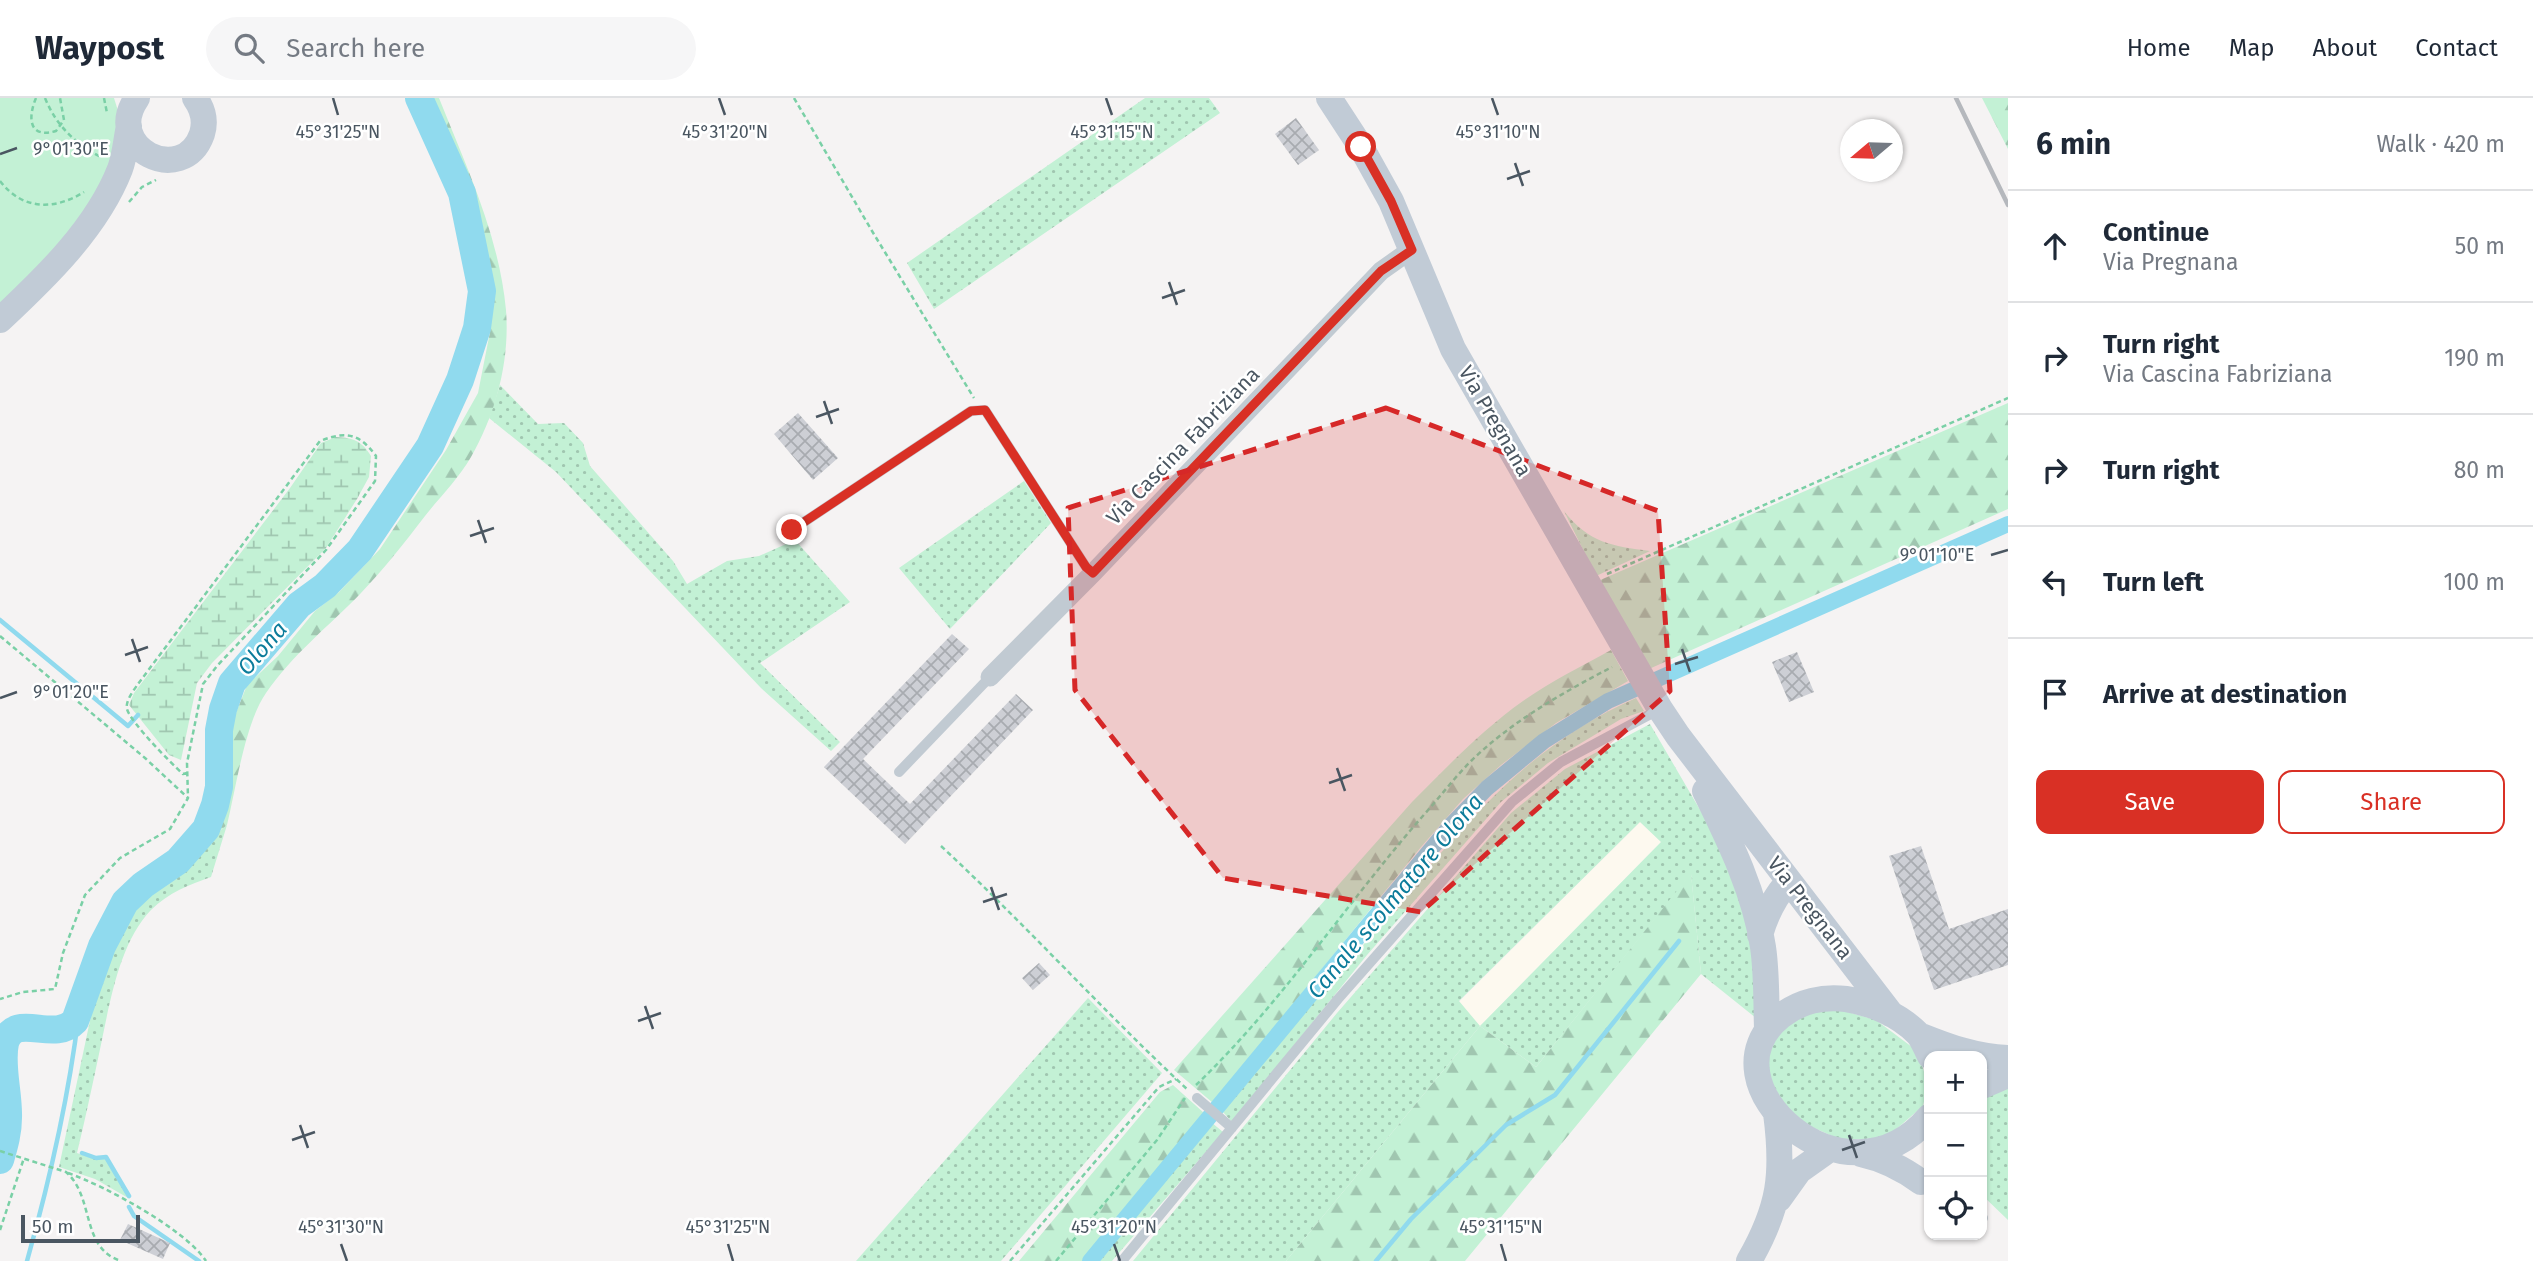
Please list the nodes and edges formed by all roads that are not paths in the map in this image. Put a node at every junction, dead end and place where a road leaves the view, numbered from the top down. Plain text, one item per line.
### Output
1 (1329, 98) edge
2 (200, 101) edge
3 (124, 113) edge
4 (161, 169) junction
5 (94, 197) junction
6 (1412, 250) junction
7 (0, 320) edge
8 (792, 530) dead end
9 (1093, 573) junction
10 (990, 677) joint
11 (1658, 705) junction
12 (1678, 736) junction
13 (899, 772) dead end
14 (1789, 881) junction
15 (1760, 935) junction
16 (1891, 1013) junction
17 (1766, 1028) junction
18 (1925, 1046) edge
19 (2008, 1058) edge
20 (2008, 1075) edge
21 (1987, 1084) edge
22 (1193, 1094) road end
23 (1776, 1113) junction
24 (1924, 1122) edge
25 (1231, 1128) junction
26 (1840, 1150) junction
27 (1924, 1183) edge
28 (1776, 1203) junction
29 (1122, 1261) edge
30 (1749, 1261) edge

1 - 6 street, Via Pregnana
2 - 4 street
3 - 4 street
3 - 5 street
4 - 5 street
5 - 7 street
6 - 9 street, Via Cascina Fabriziana
6 - 11 street, Via Pregnana
8 - 9 lane
9 - 10 street, Via Cascina Fabriziana
10 - 13 lane
11 - 12 street, Via Pregnana
11 - 25 lane
12 - 14 street, Via Pregnana
12 - 15 street, Via Pregnana
14 - 15 street
14 - 16 street, Via Pregnana
15 - 17 street, Via Pregnana
16 - 17 street
16 - 18 street
17 - 23 street, Via Pregnana
18 - 19 street
20 - 21 street
22 - 25 lane
23 - 26 street
23 - 28 street
24 - 26 street
25 - 29 lane
26 - 27 street
26 - 28 street
28 - 30 street

